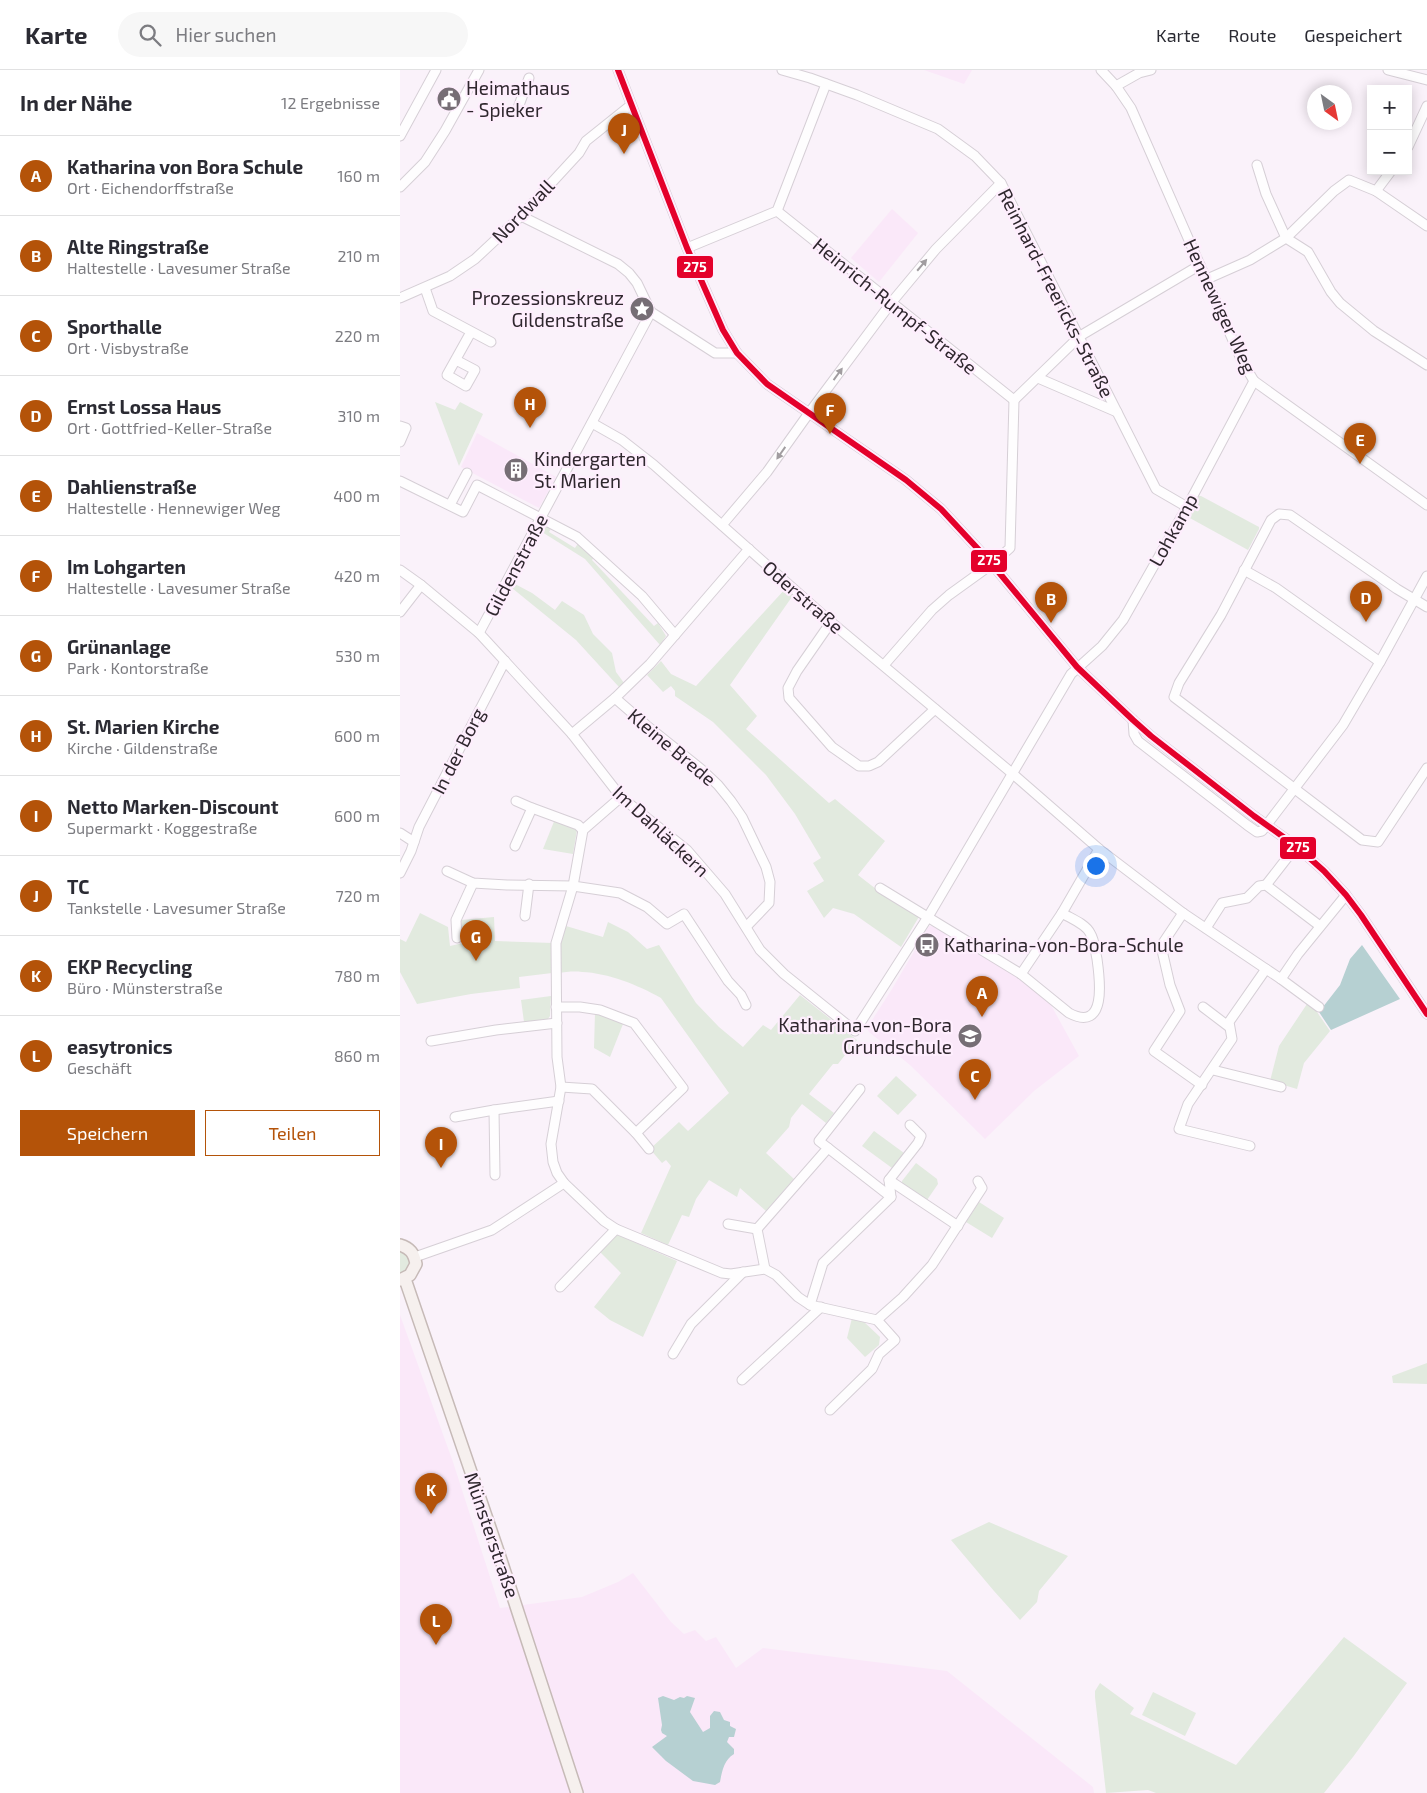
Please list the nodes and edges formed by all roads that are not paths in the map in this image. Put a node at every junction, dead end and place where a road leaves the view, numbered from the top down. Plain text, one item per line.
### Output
1 (436, 70) edge
2 (479, 70) edge
3 (618, 70) edge
4 (782, 70) edge
5 (1101, 70) edge
6 (1151, 70) edge
7 (1388, 70) edge
8 (811, 74) edge
9 (529, 78) dead end
10 (1427, 80) edge
11 (826, 84) junction
12 (1116, 86) junction
13 (631, 105) junction
14 (1427, 106) edge
15 (518, 108) dead end
16 (400, 136) edge
17 (1412, 138) edge
18 (1257, 165) dead end
19 (1388, 175) edge
20 (1001, 183) junction
21 (400, 187) edge
22 (1376, 191) junction
23 (777, 211) junction
24 (521, 216) junction
25 (1427, 226) edge
26 (1286, 238) junction
27 (687, 248) junction
28 (1200, 265) junction
29 (1207, 279) junction
30 (425, 288) junction
31 (400, 298) edge
32 (891, 303) junction
33 (651, 312) junction
34 (471, 332) junction
35 (1080, 336) junction
36 (492, 342) dead end
37 (737, 353) junction
38 (456, 360) dead end
39 (1427, 365) edge
40 (1038, 378) junction
41 (1254, 381) junction
42 (1014, 400) junction
43 (1117, 412) junction
44 (809, 413) junction
45 (592, 422) junction
46 (400, 426) edge
47 (400, 442) edge
48 (400, 482) edge
49 (478, 485) junction
50 (450, 505) junction
51 (1427, 505) edge
52 (1187, 507) junction
53 (541, 518) junction
54 (722, 524) junction
55 (749, 549) junction
56 (992, 564) junction
57 (400, 570) edge
58 (1244, 570) junction
59 (1427, 576) edge
60 (421, 585) junction
61 (1414, 600) junction
62 (1427, 607) edge
63 (400, 612) edge
64 (831, 622) junction
65 (479, 633) junction
66 (675, 635) junction
67 (505, 661) junction
68 (1380, 662) junction
69 (884, 665) junction
70 (1077, 667) junction
71 (615, 698) junction
72 (935, 709) junction
73 (572, 734) junction
74 (1427, 768) edge
75 (1013, 774) junction
76 (1295, 789) junction
77 (620, 797) junction
78 (516, 801) dead end
79 (532, 808) junction
80 (1267, 825) junction
81 (584, 830) junction
82 (400, 833) edge
83 (414, 842) junction
84 (515, 846) dead end
85 (1099, 849) junction
86 (1287, 858) dead end
87 (447, 871) dead end
88 (400, 873) edge
89 (473, 883) junction
90 (528, 884) junction
91 (1266, 885) junction
92 (573, 886) junction
93 (880, 888) dead end
94 (1346, 895) junction
95 (1062, 912) junction
96 (1184, 913) junction
97 (526, 916) dead end
98 (928, 917) junction
99 (1320, 926) junction
100 (746, 928) junction
101 (1206, 928) junction
102 (457, 938) dead end
103 (1266, 968) junction
104 (1021, 974) junction
105 (1282, 979) junction
106 (746, 1005) dead end
107 (556, 1007) junction
108 (1203, 1007) dead end
109 (1319, 1007) dead end
110 (1427, 1014) edge
111 (557, 1023) junction
112 (1228, 1026) junction
113 (855, 1031) joint
114 (431, 1041) dead end
115 (1213, 1070) junction
116 (1202, 1085) junction
117 (561, 1087) junction
118 (1280, 1087) dead end
119 (860, 1089) dead end
120 (559, 1101) junction
121 (494, 1110) junction
122 (455, 1117) dead end
123 (910, 1125) dead end
124 (636, 1133) junction
125 (1250, 1146) dead end
126 (828, 1148) junction
127 (649, 1149) dead end
128 (495, 1175) dead end
129 (889, 1180) junction
130 (978, 1181) dead end
131 (564, 1183) junction
132 (891, 1196) junction
133 (728, 1224) dead end
134 (958, 1226) junction
135 (616, 1229) junction
136 (757, 1229) junction
137 (400, 1245) edge
138 (415, 1257) junction
139 (765, 1269) junction
140 (743, 1272) junction
141 (402, 1279) edge
142 (560, 1287) dead end
143 (810, 1305) junction
144 (821, 1307) junction
145 (877, 1320) junction
146 (673, 1354) dead end
147 (742, 1380) dead end
148 (830, 1410) dead end
149 (577, 1793) edge

1 - 16 street
2 - 21 street
3 - 13 street
4 - 8 street, Reinhard-Freericks-Straße
5 - 12 street, Hennewiger Weg
6 - 12 street
7 - 10 street
8 - 11 street, Reinhard-Freericks-Straße
9 - 15 street
11 - 20 street, Reinhard-Freericks-Straße
11 - 23 street
12 - 28 street, Hennewiger Weg
13 - 24 street, Nordwall
13 - 27 street
14 - 17 street
18 - 26 street
19 - 22 street
32 -> 20 street
20 - 35 street, Reinhard-Freericks-Straße
22 - 25 street
22 - 26 street
23 - 27 street
23 - 32 street, Heinrich-Rumpf-Straße
24 - 30 street, Nordwall
24 - 33 street
26 - 29 street
26 - 39 street
27 - 37 street
28 - 29 street, Hennewiger Weg
28 - 35 street
29 - 41 street, Hennewiger Weg
30 - 31 street, Nordwall
30 - 34 street
32 - 42 street, Heinrich-Rumpf-Straße
44 -> 32 street
33 - 37 street
33 - 45 street, Gildenstraße
34 - 36 street
34 - 38 street
35 - 40 street
35 - 43 street, Reinhard-Freericks-Straße
37 - 44 street
40 - 42 street
40 - 43 street, Reinhard-Freericks-Straße
41 - 51 street, Hennewiger Weg
41 - 52 street, Lohkamp
42 - 56 street
43 - 52 street, Reinhard-Freericks-Straße
44 -> 54 street
44 - 56 street
45 - 53 street, Gildenstraße
45 - 54 street, Oderstraße
46 - 47 street
48 - 50 street
49 - 50 street
49 - 50 street
49 - 53 street
52 - 70 street, Lohkamp
53 - 65 street, Gildenstraße
53 - 66 street
54 - 55 street, Oderstraße
55 - 64 street, Oderstraße
55 - 66 street
56 - 69 street
56 - 70 street
57 - 60 street, Im Dahläckern
58 - 61 street
58 - 68 street
58 - 76 street
59 - 61 street
60 - 63 street
60 - 65 street, Im Dahläckern
61 - 62 street
61 - 68 street
64 - 69 street, Oderstraße
64 - 72 street
65 - 67 street, Im Dahläckern
66 - 71 street
67 - 73 street, Im Dahläckern
67 - 83 street, In der Borg
68 - 76 street
69 - 72 street, Oderstraße
70 - 75 street, Lohkamp
70 - 80 street
71 - 73 street
71 - 100 street, Kleine Brede
72 - 75 street, Oderstraße
73 - 77 street, Im Dahläckern
74 - 76 street
75 - 85 street, Oderstraße
75 - 98 street, Lohkamp
76 - 80 street
77 - 81 street
77 - 100 street, Im Dahläckern
78 - 79 street
79 - 81 street
79 - 84 street
80 - 94 street
81 - 92 street
82 - 83 street
83 - 88 street, In der Borg
85 - 95 street
85 - 96 street, Oderstraße
86 - 91 street
87 - 89 street
89 - 90 street
89 - 102 street
90 - 92 street
90 - 97 street
91 - 99 street
91 - 101 street
92 - 106 street
92 - 107 street
93 - 98 street
94 - 99 street
94 - 110 street
95 - 104 street
95 - 104 street
96 - 101 street, Oderstraße
96 - 116 street
98 - 104 street
98 - 113 street, Lohkamp
99 - 105 street
100 - 113 street, Im Dahläckern
101 - 103 street, Oderstraße
103 - 105 street, Oderstraße
103 - 112 street
105 - 109 street, Oderstraße
107 - 111 street
107 - 124 street
108 - 112 street
111 - 114 street
111 - 117 street
112 - 115 street
115 - 116 street
115 - 118 street
116 - 125 street
117 - 120 street
117 - 124 street
119 - 126 street
120 - 121 street
120 - 131 street
121 - 122 street
121 - 128 street
123 - 129 street
124 - 127 street
126 - 132 street
126 - 136 street
129 - 132 street
129 - 134 street
130 - 134 street
131 - 135 street
131 - 138 street
132 - 143 street
133 - 136 street
134 - 145 street
135 - 140 street
135 - 142 street
136 - 139 street
137 - 138 main road
138 - 141 main road
139 - 140 street
139 - 143 street
140 - 146 street
141 - 149 main road, Münsterstraße
143 - 144 street
144 - 145 street
144 - 147 street
145 - 148 street

